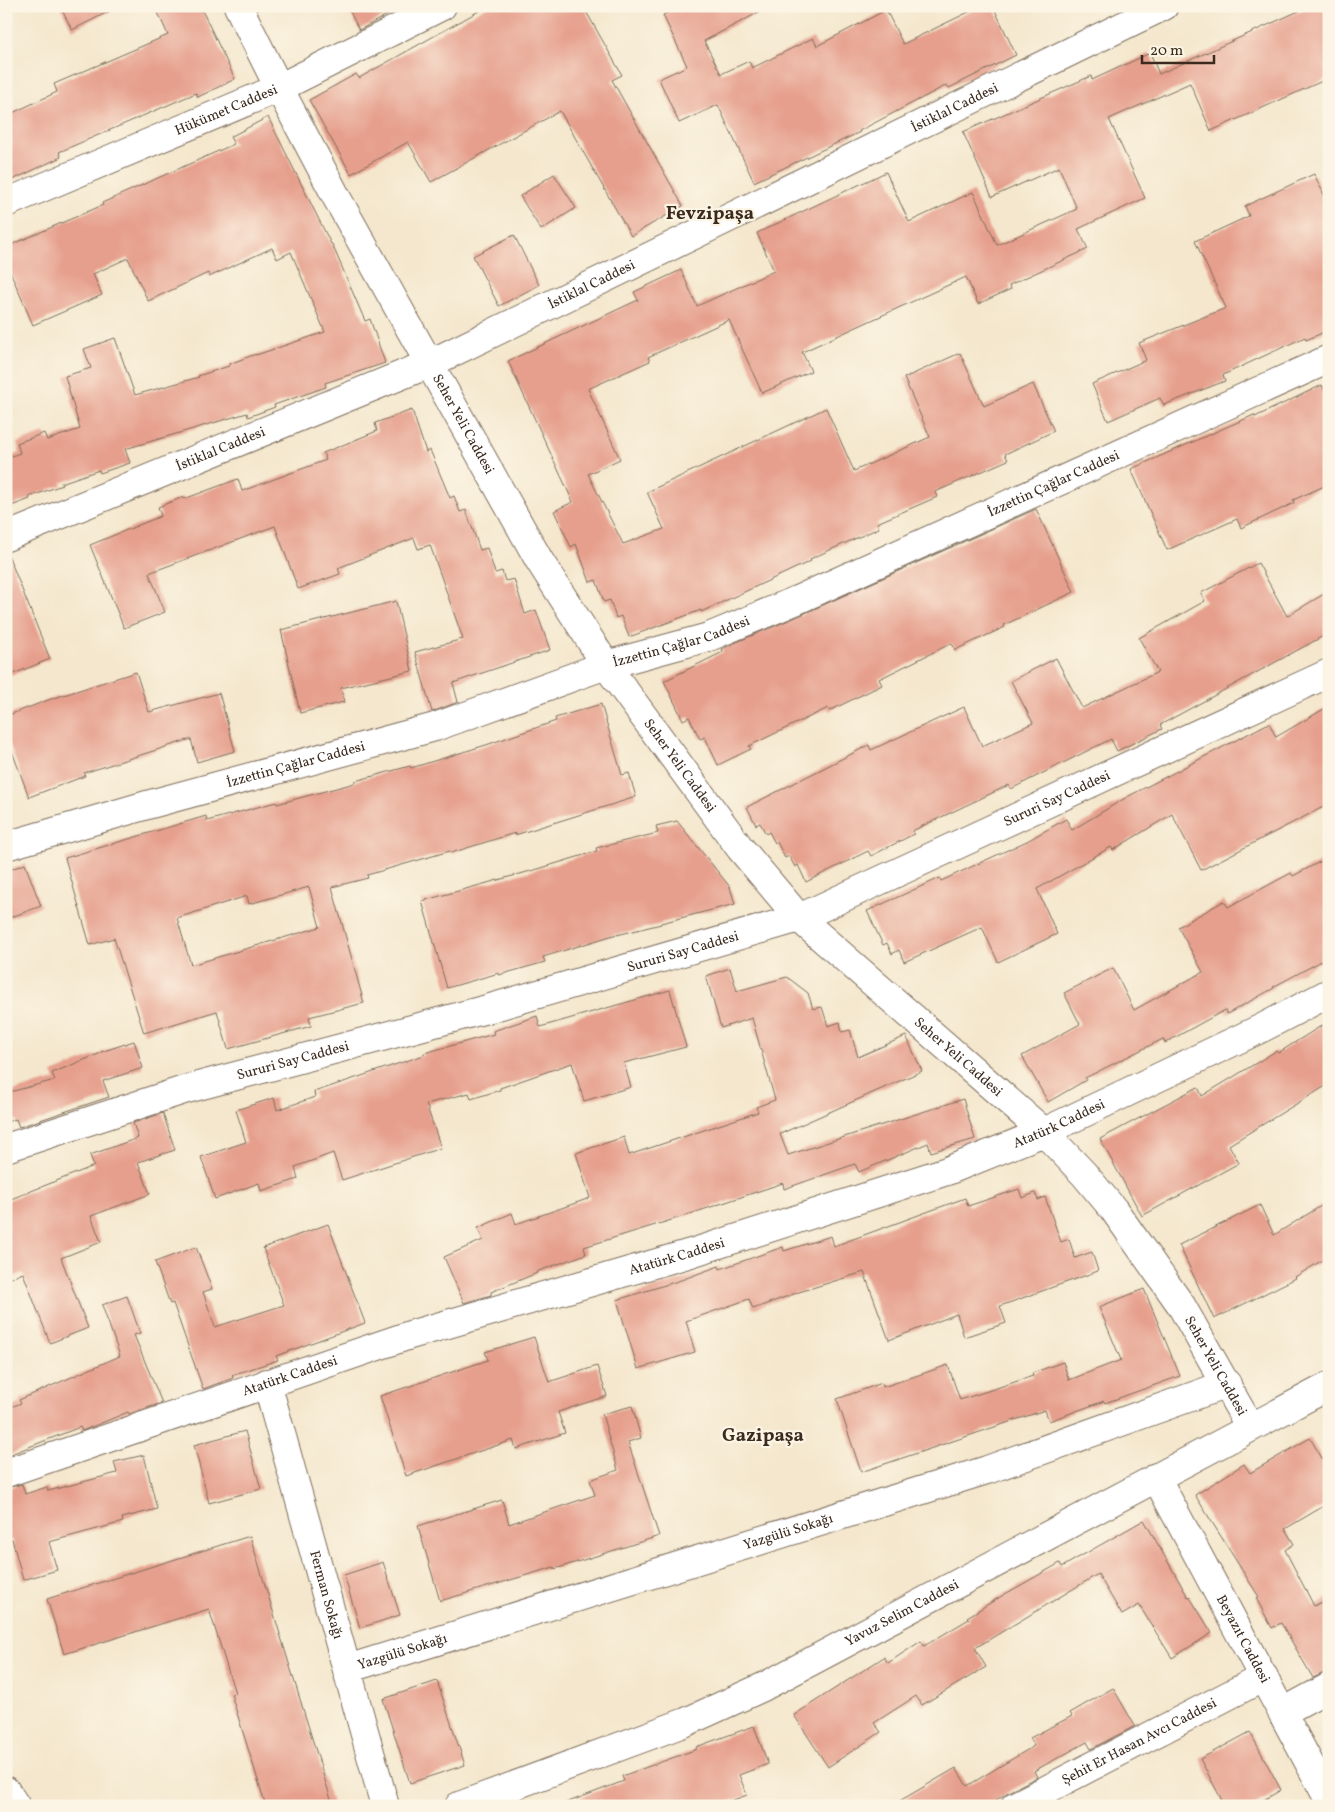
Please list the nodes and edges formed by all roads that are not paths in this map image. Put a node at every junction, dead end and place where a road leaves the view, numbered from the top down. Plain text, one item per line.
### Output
1 (238, 6) edge
2 (442, 6) edge
3 (1164, 6) edge
4 (278, 88) junction
5 (6, 203) edge
6 (1329, 359) edge
7 (430, 363) junction
8 (6, 537) edge
9 (606, 665) junction
10 (1329, 673) edge
11 (6, 846) edge
12 (798, 918) junction
13 (1329, 993) edge
14 (1044, 1132) junction
15 (6, 1148) edge
16 (267, 1383) junction
17 (1226, 1384) junction
18 (1329, 1386) edge
19 (1250, 1427) junction
20 (6, 1473) edge
21 (1156, 1476) junction
22 (347, 1670) junction
23 (1264, 1677) junction
24 (1329, 1687) edge
25 (1283, 1712) junction
26 (6, 1791) edge
27 (1329, 1800) edge
28 (16, 1806) edge
29 (385, 1806) edge
30 (459, 1806) edge
31 (1015, 1806) edge

1 - 4 street, Seher Yeli Caddesi
2 - 4 street, Hükümet Caddesi
3 - 7 street, İstiklal Caddesi
4 - 5 street, Hükümet Caddesi
4 - 7 street, Seher Yeli Caddesi
6 - 9 street, İzzettin Çağlar Caddesi
7 - 8 street, İstiklal Caddesi
7 - 9 street, Seher Yeli Caddesi
9 - 11 street, İzzettin Çağlar Caddesi
9 - 12 street, Seher Yeli Caddesi
10 - 12 street, Sururi Say Caddesi
12 - 14 street, Seher Yeli Caddesi
12 - 15 street, Sururi Say Caddesi
13 - 14 street, Atatürk Caddesi
14 - 16 street, Atatürk Caddesi
14 - 17 street, Seher Yeli Caddesi
16 - 20 street, Atatürk Caddesi
16 - 22 street, Ferman Sokağı
17 - 19 street, Seher Yeli Caddesi
17 - 22 street, Yazgülü Sokağı
18 - 19 street, Yavuz Selim Caddesi
19 - 21 street, Yavuz Selim Caddesi
21 - 23 street, Beyazıt Caddesi
21 - 30 street, Yavuz Selim Caddesi
22 - 29 street, Ferman Sokağı
23 - 25 street, Beyazıt Caddesi
23 - 31 street, Şehit Er Hasan Avcı Caddesi
24 - 25 street
25 - 27 street, Beyazıt Caddesi
26 - 28 street

